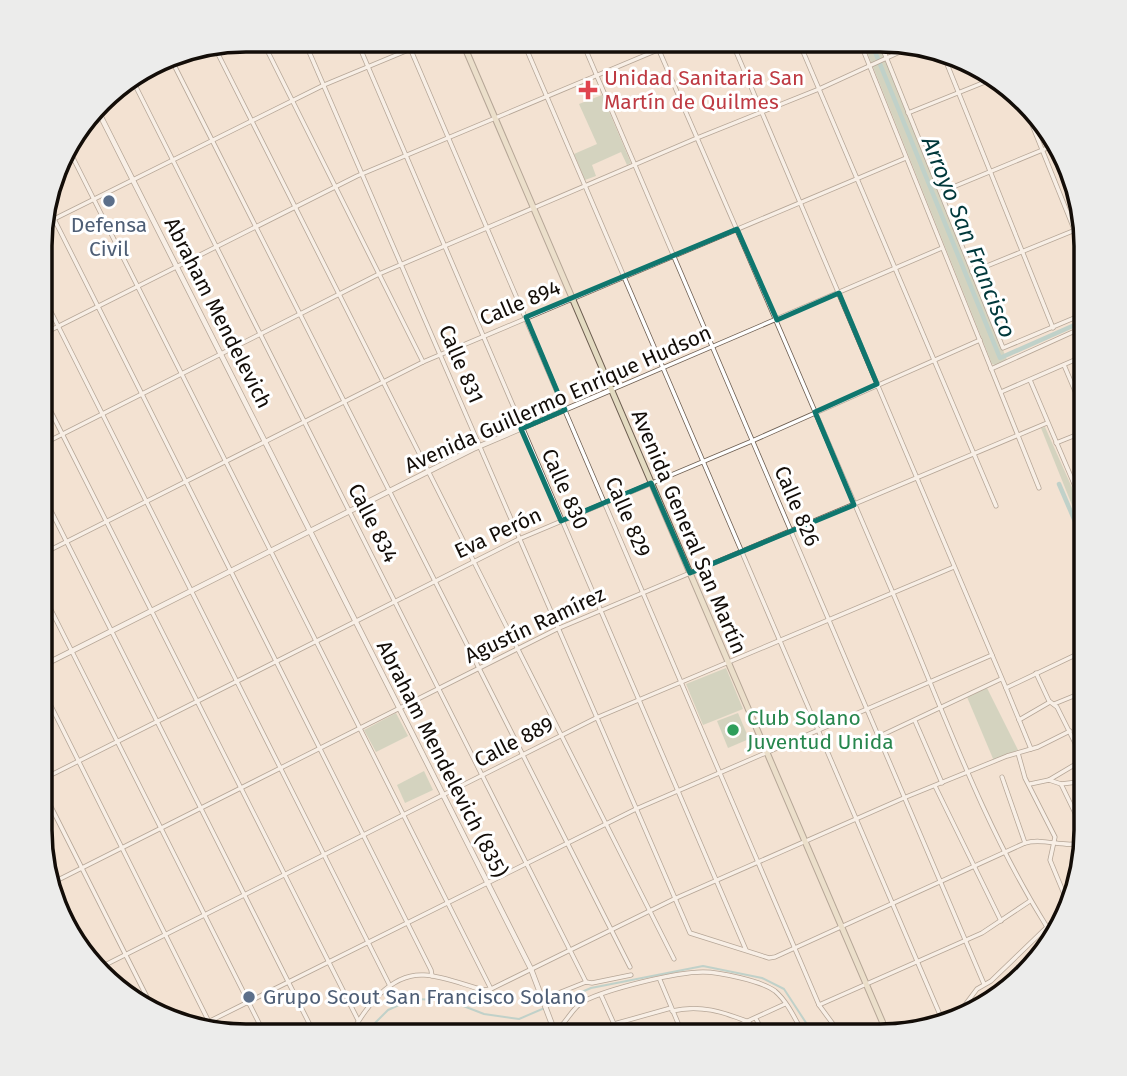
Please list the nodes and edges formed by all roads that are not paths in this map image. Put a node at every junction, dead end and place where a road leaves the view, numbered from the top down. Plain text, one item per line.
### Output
1 (267, 52) edge
2 (309, 52) edge
3 (361, 52) edge
4 (403, 52) edge
5 (412, 52) edge
6 (467, 52) edge
7 (528, 52) edge
8 (587, 53) edge
9 (653, 53) edge
10 (660, 53) edge
11 (737, 53) edge
12 (804, 53) edge
13 (864, 53) edge
14 (885, 53) edge
15 (894, 53) edge
16 (218, 54) edge
17 (886, 56) junction
18 (947, 65) edge
19 (175, 67) edge
20 (368, 67) junction
21 (870, 67) junction
22 (596, 76) junction
23 (983, 83) edge
24 (324, 85) junction
25 (136, 88) edge
26 (819, 89) junction
27 (959, 93) junction
28 (547, 96) junction
29 (292, 101) junction
30 (761, 112) junction
31 (908, 113) junction
32 (102, 118) edge
33 (495, 119) junction
34 (252, 120) junction
35 (1033, 126) edge
36 (450, 138) junction
37 (697, 138) junction
38 (213, 141) junction
39 (1047, 148) edge
40 (1042, 150) junction
41 (406, 157) junction
42 (906, 158) junction
43 (74, 160) edge
44 (173, 161) junction
45 (635, 165) junction
46 (990, 171) junction
47 (362, 175) junction
48 (857, 179) junction
49 (133, 181) junction
50 (335, 187) junction
51 (586, 187) junction
52 (941, 192) junction
53 (93, 200) junction
54 (802, 203) junction
55 (296, 208) junction
56 (534, 209) junction
57 (54, 219) joint
58 (256, 228) junction
59 (487, 228) junction
60 (737, 229) junction
61 (1074, 229) edge
62 (1074, 230) edge
63 (216, 247) junction
64 (444, 247) junction
65 (942, 248) junction
66 (1022, 251) junction
67 (673, 256) junction
68 (402, 265) junction
69 (177, 268) junction
70 (895, 269) junction
71 (972, 272) junction
72 (379, 274) junction
73 (624, 276) junction
74 (137, 288) junction
75 (839, 293) junction
76 (340, 295) junction
77 (572, 298) junction
78 (98, 307) junction
79 (300, 314) junction
80 (52, 315) edge
81 (526, 317) junction
82 (1074, 318) edge
83 (777, 320) junction
84 (58, 327) junction
85 (1053, 328) junction
86 (52, 330) edge
87 (1074, 331) edge
88 (260, 334) junction
89 (483, 336) junction
90 (980, 340) junction
91 (712, 348) junction
92 (221, 354) junction
93 (440, 355) junction
94 (934, 359) junction
95 (1074, 360) edge
96 (423, 362) junction
97 (1064, 365) junction
98 (663, 368) junction
99 (991, 369) junction
100 (181, 374) junction
101 (1030, 380) junction
102 (384, 382) junction
103 (877, 384) junction
104 (1074, 389) edge
105 (611, 390) junction
106 (1001, 392) junction
107 (141, 395) junction
108 (343, 402) junction
109 (565, 410) junction
110 (815, 412) junction
111 (102, 414) junction
112 (52, 415) edge
113 (304, 421) junction
114 (1047, 424) junction
115 (521, 429) junction
116 (62, 434) junction
117 (1018, 435) junction
118 (1074, 436) edge
119 (52, 439) edge
120 (752, 440) junction
121 (265, 441) junction
122 (1056, 443) junction
123 (479, 446) junction
124 (974, 454) junction
125 (703, 461) junction
126 (225, 462) junction
127 (429, 472) junction
128 (917, 479) junction
129 (186, 482) junction
130 (651, 483) junction
131 (1074, 483) edge
132 (1039, 488) dead end
133 (388, 492) junction
134 (146, 502) junction
135 (605, 503) junction
136 (854, 505) junction
137 (996, 506) dead end
138 (350, 512) junction
139 (52, 514) edge
140 (107, 521) junction
141 (561, 521) junction
142 (790, 530) junction
143 (310, 532) junction
144 (519, 539) junction
145 (66, 542) junction
146 (53, 549) edge
147 (271, 551) junction
148 (741, 551) junction
149 (474, 561) junction
150 (954, 567) junction
151 (230, 571) junction
152 (690, 573) junction
153 (434, 582) junction
154 (191, 591) junction
155 (643, 593) junction
156 (893, 593) junction
157 (395, 601) junction
158 (151, 611) junction
159 (600, 611) junction
160 (53, 614) edge
161 (829, 620) junction
162 (355, 621) junction
163 (558, 629) junction
164 (111, 631) junction
165 (315, 641) junction
166 (780, 641) junction
167 (518, 649) junction
168 (71, 651) junction
169 (992, 655) junction
170 (1074, 656) edge
171 (53, 660) edge
172 (275, 661) junction
173 (729, 663) junction
174 (478, 669) junction
175 (1036, 673) junction
176 (1002, 678) junction
177 (236, 681) junction
178 (681, 682) junction
179 (930, 683) junction
180 (438, 688) junction
181 (1006, 688) junction
182 (1074, 695) edge
183 (197, 700) junction
184 (639, 701) junction
185 (1052, 703) junction
186 (398, 708) junction
187 (940, 709) junction
188 (867, 710) junction
189 (53, 711) edge
190 (596, 718) junction
191 (1019, 720) junction
192 (156, 721) junction
193 (915, 721) junction
194 (359, 728) junction
195 (817, 730) junction
196 (1070, 731) junction
197 (561, 736) junction
198 (880, 736) junction
199 (1074, 738) edge
200 (118, 741) junction
201 (319, 747) junction
202 (1031, 749) junction
203 (766, 753) junction
204 (1018, 753) junction
205 (521, 756) junction
206 (78, 761) junction
207 (1074, 765) edge
208 (280, 768) junction
209 (721, 772) junction
210 (969, 772) junction
211 (53, 774) edge
212 (482, 775) junction
213 (1002, 777) dead end
214 (1049, 780) junction
215 (1074, 782) edge
216 (942, 783) junction
217 (1030, 784) junction
218 (1061, 784) junction
219 (935, 786) junction
220 (240, 787) junction
221 (677, 791) junction
222 (443, 795) junction
223 (906, 797) junction
224 (201, 808) junction
225 (635, 808) junction
226 (53, 810) edge
227 (1074, 810) edge
228 (403, 815) junction
229 (856, 820) junction
230 (605, 823) junction
231 (161, 828) junction
232 (363, 835) junction
233 (565, 842) junction
234 (1054, 842) junction
235 (805, 843) junction
236 (1024, 843) junction
237 (1074, 844) edge
238 (121, 848) junction
239 (1004, 853) junction
240 (324, 855) junction
241 (759, 862) junction
242 (526, 863) junction
243 (83, 867) junction
244 (974, 868) junction
245 (284, 875) junction
246 (59, 879) edge
247 (716, 881) junction
248 (487, 883) junction
249 (941, 883) junction
250 (1064, 893) edge
251 (244, 895) junction
252 (674, 899) junction
253 (1031, 901) junction
254 (447, 902) junction
255 (892, 905) junction
256 (649, 911) junction
257 (205, 915) junction
258 (1001, 920) junction
259 (407, 922) junction
260 (1047, 927) joint
261 (841, 928) junction
262 (609, 930) junction
263 (166, 935) junction
264 (965, 940) junction
265 (368, 943) junction
266 (796, 948) junction
267 (570, 949) junction
268 (746, 950) junction
269 (126, 955) junction
270 (674, 958) dead end
271 (917, 961) junction
272 (328, 962) junction
273 (107, 964) edge
274 (630, 967) dead end
275 (531, 969) junction
276 (631, 975) dead end
277 (432, 976) junction
278 (660, 980) junction
279 (289, 982) junction
280 (586, 982) junction
281 (389, 984) junction
282 (866, 984) junction
283 (984, 984) junction
284 (491, 989) junction
285 (146, 994) edge
286 (601, 995) junction
287 (542, 1001) junction
288 (249, 1002) junction
289 (966, 1003) edge
290 (785, 1004) junction
291 (819, 1005) junction
292 (672, 1010) junction
293 (940, 1014) edge
294 (208, 1019) edge
295 (756, 1019) junction
296 (212, 1020) edge
297 (358, 1020) junction
298 (749, 1021) junction
299 (259, 1023) edge
300 (309, 1023) edge
301 (356, 1023) edge
302 (551, 1023) edge
303 (564, 1023) edge
304 (614, 1023) edge
305 (618, 1023) edge
306 (678, 1023) edge
307 (744, 1023) edge
308 (758, 1023) edge
309 (797, 1023) edge
310 (832, 1023) edge
311 (883, 1023) edge

1 - 29 street
2 - 24 street, Calle 831
3 - 20 street, Calle 830
4 - 20 street
5 - 36 street, Calle 829
6 - 33 main road, Avenida General San Martín
7 - 28 street
8 - 22 street, Calle 826
9 - 22 street
10 - 37 street
11 - 30 street
12 - 26 street
13 - 21 street
14 - 17 street
15 - 17 street
16 - 34 street
17 - 21 street
17 - 31 street
18 - 27 street
19 - 38 street
20 - 24 street
20 - 41 street, Calle 830
21 - 26 street
21 - 42 street
22 - 28 street
22 - 45 street, Calle 826
23 - 27 street
24 - 29 street
24 - 47 street, Calle 831
25 - 44 street, Calle 834
26 - 30 street
26 - 48 street
27 - 31 street
27 - 46 street
28 - 33 street
28 - 51 street
29 - 34 street
29 - 50 street
30 - 37 street
30 - 54 street
31 - 52 street
32 - 49 street, Abraham Mendelevich
33 - 36 street
33 - 56 main road, Avenida General San Martín
34 - 38 street
34 - 55 street
35 - 40 street
36 - 41 street
36 - 59 street, Calle 829
37 - 45 street
37 - 60 street
38 - 44 street
38 - 58 street
39 - 40 street
40 - 46 street
40 - 61 street
41 - 47 street
41 - 64 street, Calle 830
42 - 48 street, Calle 894
42 - 65 street
43 - 53 street
44 - 49 street
44 - 63 street, Calle 834
45 - 51 street
45 - 67 street, Calle 826
46 - 52 street
46 - 66 street
47 - 50 street
47 - 68 street, Calle 831
48 - 54 street, Calle 894
48 - 70 street
49 - 53 street
49 - 69 street, Abraham Mendelevich
50 - 55 street
50 - 72 street
51 - 56 street
51 - 73 street
52 - 71 street
53 - 57 street
53 - 74 street
54 - 60 street, Calle 894
54 - 75 street
55 - 58 street
55 - 76 street
56 - 59 street
56 - 77 main road, Avenida General San Martín
57 - 78 street
58 - 63 street
58 - 79 street
59 - 64 street
59 - 81 street, Calle 829
60 - 67 street, Calle 894
60 - 83 street
62 - 66 street
63 - 69 street
63 - 88 street, Calle 834
64 - 68 street
64 - 89 street, Calle 830
65 - 70 street, Avenida Guillermo Enrique Hudson
65 - 90 street
66 - 71 street
66 - 85 street
67 - 73 street, Calle 894
67 - 91 street, Calle 826
68 - 72 street
68 - 93 street, Calle 831
69 - 74 street
69 - 92 street, Abraham Mendelevich
70 - 75 street, Avenida Guillermo Enrique Hudson
70 - 94 street
71 - 85 street
72 - 76 street
72 - 96 street
73 - 77 street, Calle 894
73 - 98 street
74 - 78 street
74 - 100 street
75 - 83 street, Avenida Guillermo Enrique Hudson
75 - 103 street
76 - 79 street
76 - 102 street
77 - 81 street, Calle 894
77 - 105 main road, Avenida General San Martín
78 - 84 street
78 - 107 street
79 - 88 street
79 - 108 street
80 - 84 street
81 - 89 street, Calle 894
81 - 109 street, Calle 829
82 - 85 street
83 - 91 street, Avenida Guillermo Enrique Hudson
83 - 110 street
84 - 86 street
84 - 111 street
87 - 99 street
88 - 92 street
88 - 113 street, Calle 834
89 - 93 street, Calle 894
89 - 115 street, Calle 830
90 - 94 street, Eva Perón
90 - 99 street
91 - 98 street, Avenida Guillermo Enrique Hudson
91 - 120 street, Calle 826
92 - 100 street
92 - 121 street, Abraham Mendelevich
93 - 96 street, Calle 894
93 - 123 street, Calle 831
94 - 103 street, Eva Perón
94 - 124 street
95 - 97 street
96 - 102 street, Calle 894
97 - 101 street
97 - 104 street
98 - 105 street, Avenida Guillermo Enrique Hudson
98 - 125 street
99 - 106 street
100 - 107 street
100 - 126 street
101 - 106 street
101 - 114 street
102 - 108 street, Calle 894
102 - 127 street
103 - 110 street, Eva Perón
103 - 128 street
105 - 109 street, Avenida Guillermo Enrique Hudson
105 - 130 main road, Avenida General San Martín
106 - 117 street
107 - 111 street
107 - 129 street
108 - 113 street, Calle 894
108 - 133 street
109 - 115 street, Avenida Guillermo Enrique Hudson
109 - 135 street, Calle 829
110 - 120 street, Eva Perón
110 - 136 street
111 - 116 street
111 - 134 street
112 - 116 street
113 - 121 street, Calle 894
113 - 138 street, Calle 834
114 - 117 street, Agustín Ramírez
114 - 122 street
115 - 123 street, Avenida Guillermo Enrique Hudson
115 - 141 street, Calle 830
116 - 119 street
116 - 140 street
117 - 124 street, Agustín Ramírez
117 - 132 street
118 - 122 street
120 - 125 street, Eva Perón
120 - 142 street, Calle 826
121 - 126 street, Calle 894
121 - 143 street, Abraham Mendelevich
122 - 131 street
123 - 127 street, Avenida Guillermo Enrique Hudson
123 - 144 street, Calle 831
124 - 128 street, Agustín Ramírez
124 - 137 street
125 - 130 street, Eva Perón
125 - 148 street
126 - 129 street, Calle 894
126 - 147 street
127 - 133 street, Avenida Guillermo Enrique Hudson
127 - 149 street
128 - 136 street, Agustín Ramírez
128 - 150 street
129 - 134 street, Calle 894
129 - 151 street
130 - 135 street, Eva Perón
130 - 152 main road, Avenida General San Martín
133 - 138 street, Avenida Guillermo Enrique Hudson
133 - 153 street
134 - 140 street, Calle 894
134 - 154 street
135 - 141 street, Eva Perón
135 - 155 street, Calle 829
136 - 142 street, Agustín Ramírez
136 - 156 street
138 - 143 street, Avenida Guillermo Enrique Hudson
138 - 157 street, Calle 834
139 - 145 street
140 - 145 street, Calle 894
140 - 158 street
141 - 144 street, Eva Perón
141 - 159 street, Calle 830
142 - 148 street, Agustín Ramírez
142 - 161 street, Calle 826
143 - 147 street, Avenida Guillermo Enrique Hudson
143 - 162 street, Abraham Mendelevich (835)
144 - 149 street, Eva Perón
144 - 163 street, Calle 831
145 - 146 street, Calle 894
145 - 164 street
147 - 151 street, Avenida Guillermo Enrique Hudson
147 - 165 street
148 - 152 street, Agustín Ramírez
148 - 166 street
149 - 153 street, Eva Perón
149 - 167 street
150 - 156 street, Calle 889
150 - 169 street
151 - 154 street, Avenida Guillermo Enrique Hudson
151 - 172 street
152 - 155 street, Agustín Ramírez
152 - 173 main road, Avenida General San Martín
153 - 157 street, Eva Perón
153 - 174 street
154 - 158 street, Avenida Guillermo Enrique Hudson
154 - 177 street
155 - 159 street, Agustín Ramírez
155 - 178 street, Calle 829
156 - 161 street, Calle 889
156 - 179 street
157 - 162 street, Eva Perón
157 - 180 street, Calle 834
158 - 164 street, Avenida Guillermo Enrique Hudson
158 - 183 street
159 - 163 street, Agustín Ramírez
159 - 184 street, Calle 830
160 - 168 street
161 - 166 street, Calle 889
161 - 188 street, Calle 826
162 - 165 street, Eva Perón
162 - 186 street, Abraham Mendelevich (835)
163 - 167 street, Agustín Ramírez
163 - 190 street, Calle 831
164 - 168 street, Avenida Guillermo Enrique Hudson
164 - 192 street
165 - 172 street, Eva Perón
165 - 194 street
166 - 173 street, Calle 889
166 - 195 street
167 - 174 street, Agustín Ramírez
167 - 197 street
168 - 171 street, Avenida Guillermo Enrique Hudson
168 - 200 street
169 - 176 street
169 - 179 street
170 - 175 street
172 - 177 street, Eva Perón
172 - 201 street
173 - 178 street, Calle 889
173 - 203 main road, Avenida General San Martín
174 - 180 street, Agustín Ramírez
174 - 205 street
175 - 181 street
175 - 185 street
176 - 181 street
176 - 187 street
177 - 183 street, Eva Perón
177 - 208 street
178 - 184 street, Calle 889
178 - 209 street, Calle 829
179 - 187 street
179 - 188 street
180 - 186 street, Agustín Ramírez
180 - 212 street, Calle 834
181 - 191 street
182 - 185 street
183 - 192 street, Eva Perón
183 - 220 street
184 - 190 street, Calle 889
184 - 221 street, Calle 830
185 - 191 street
185 - 196 street
186 - 194 street, Agustín Ramírez
186 - 222 street, Abraham Mendelevich (835)
187 - 193 street
187 - 210 street
188 - 195 street
188 - 198 street, Calle 826
189 - 206 street
190 - 197 street, Calle 889
190 - 225 street, Calle 831
191 - 202 street
192 - 200 street, Eva Perón
192 - 224 street
193 - 198 street
193 - 216 street
194 - 201 street, Agustín Ramírez
194 - 228 street
195 - 203 street
195 - 229 street
196 - 199 street
196 - 202 street
197 - 205 street, Calle 889
197 - 230 street
198 - 223 street, Calle 826
200 - 206 street, Eva Perón
200 - 231 street
201 - 208 street, Agustín Ramírez
201 - 232 street
202 - 204 street
203 - 209 street
203 - 235 main road, Avenida General San Martín
204 - 210 street
204 - 217 street
205 - 212 street, Calle 889
205 - 233 street
206 - 211 street, Eva Perón
206 - 238 street
207 - 214 street
208 - 220 street, Agustín Ramírez
208 - 240 street
209 - 221 street
209 - 241 street, Calle 829
210 - 216 street
210 - 239 street
212 - 222 street, Calle 889
212 - 242 street, Calle 834
213 - 236 street
214 - 217 street
214 - 218 street
215 - 218 street
216 - 219 street
217 - 234 street
218 - 227 street
219 - 223 street
219 - 244 street
220 - 224 street, Agustín Ramírez
220 - 245 street
221 - 225 street
221 - 247 street, Calle 830
222 - 228 street, Calle 889
222 - 248 street, Abraham Mendelevich (835)
223 - 229 street
223 - 249 street, Calle 826
224 - 231 street, Agustín Ramírez
224 - 251 street
225 - 230 street
225 - 252 street, Calle 831
226 - 243 street
228 - 232 street, Calle 889
228 - 254 street
229 - 235 street
229 - 255 street
230 - 233 street
230 - 256 street
231 - 238 street, Agustín Ramírez
231 - 257 street
232 - 240 street, Calle 889
232 - 259 street
233 - 242 street
233 - 262 street
234 - 236 street
234 - 237 street
234 - 250 street
235 - 241 street
235 - 261 main road, Avenida General San Martín
236 - 239 street
238 - 243 street, Agustín Ramírez
238 - 263 street
239 - 244 street
239 - 253 street
240 - 245 street, Calle 889
240 - 265 street
241 - 247 street
241 - 266 street, Calle 829
242 - 248 street
242 - 267 street, Calle 834
243 - 246 street, Agustín Ramírez
243 - 269 street
244 - 249 street
244 - 258 street
245 - 251 street, Calle 889
245 - 272 street
247 - 252 street
247 - 268 street, Calle 830
248 - 254 street
248 - 275 street, Abraham Mendelevich (835)
249 - 255 street
249 - 264 street, Calle 826
251 - 257 street, Calle 889
251 - 279 street
252 - 256 street
252 - 268 street, Calle 831
253 - 258 street
253 - 260 street
254 - 259 street
254 - 284 street
255 - 261 street
255 - 271 street
256 - 262 street
256 - 270 street
257 - 263 street, Calle 889
257 - 288 street
258 - 264 street
259 - 265 street
259 - 277 street
260 - 283 street
261 - 266 street
261 - 282 main road, Avenida General San Martín
262 - 267 street
262 - 274 street
263 - 269 street, Calle 889
263 - 294 street
264 - 271 street
264 - 283 street, Calle 826
265 - 272 street
265 - 281 street
266 - 268 street
266 - 291 street, Calle 829
267 - 275 street
267 - 280 street, Calle 834
269 - 273 street, Calle 889
269 - 285 street
271 - 282 street
271 - 293 street
272 - 279 street
272 - 297 street
275 - 284 street
275 - 287 street, Abraham Mendelevich (835)
276 - 280 street
277 - 281 street
277 - 284 street
278 - 286 street
278 - 290 street
278 - 292 street
279 - 288 street
279 - 300 street
280 - 287 street
281 - 297 street
282 - 291 street
282 - 311 main road, Avenida General San Martín
283 - 289 street
286 - 303 street
286 - 304 street
287 - 302 street
288 - 296 street
288 - 299 street
290 - 295 street
290 - 309 street
291 - 310 street, Calle 829
292 - 298 street
292 - 305 street
292 - 306 street
295 - 298 street
295 - 308 street
297 - 301 street
298 - 307 street

